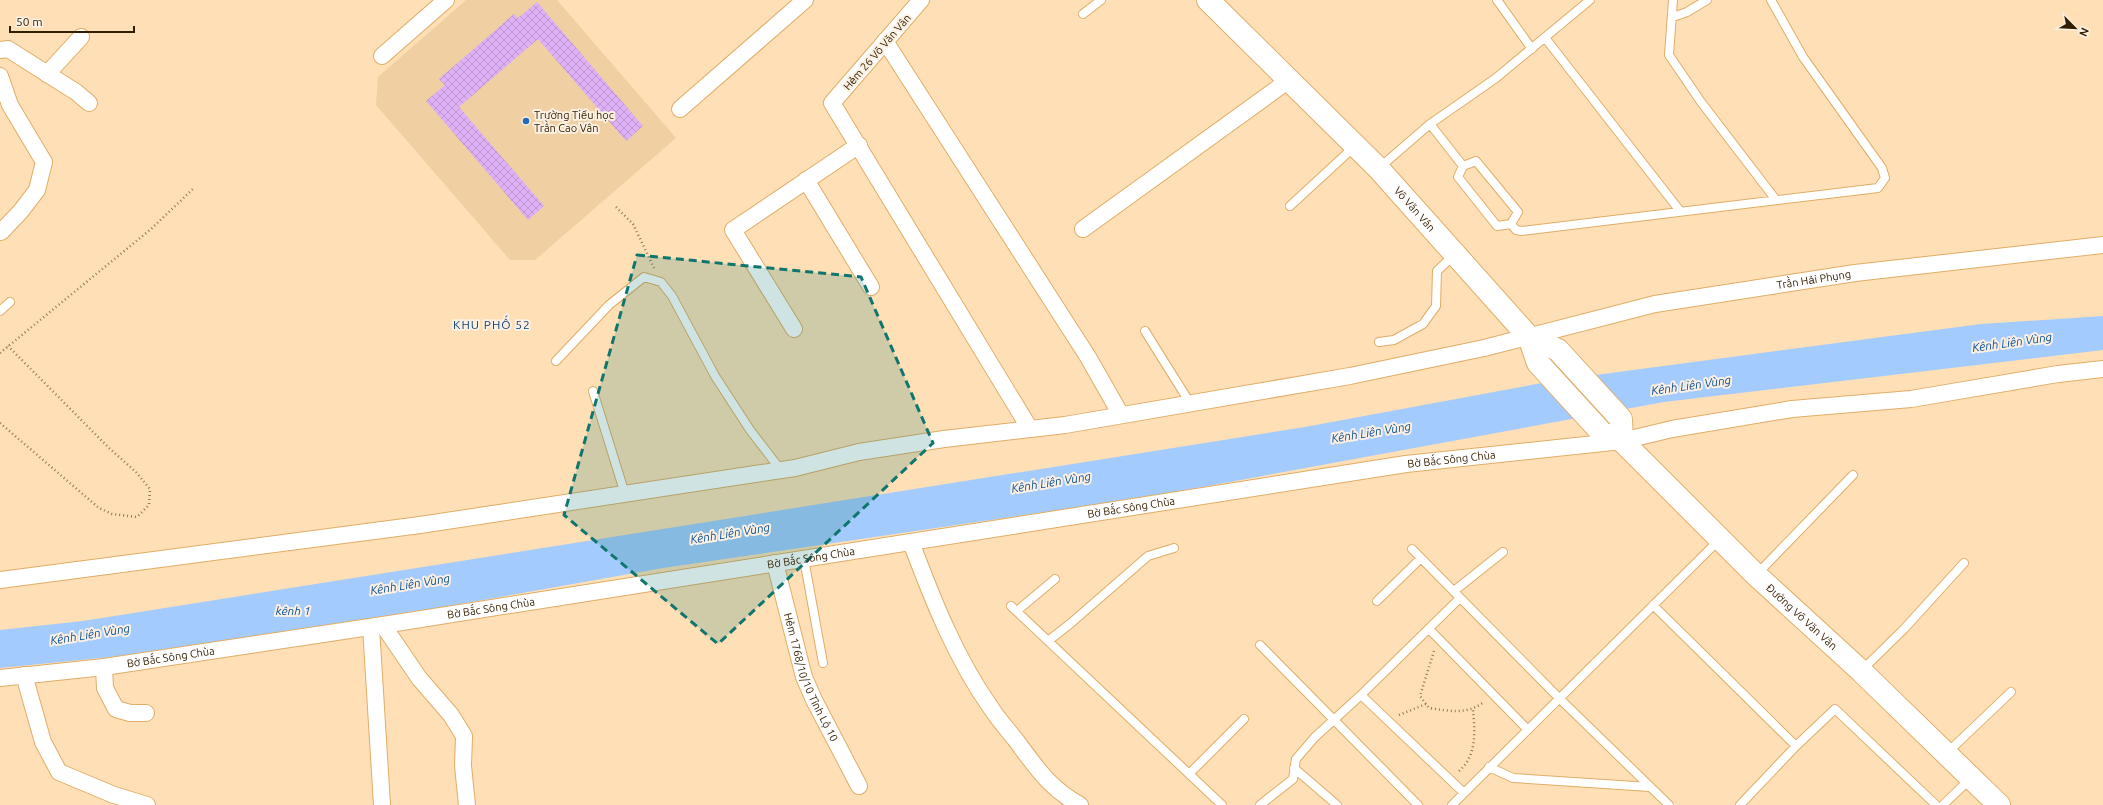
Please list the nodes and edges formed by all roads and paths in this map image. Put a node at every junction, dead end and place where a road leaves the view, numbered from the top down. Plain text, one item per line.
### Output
1 (446, 0) edge
2 (805, 0) edge
3 (921, 0) edge
4 (1101, 0) edge
5 (1497, 0) edge
6 (1590, 0) edge
7 (1672, 0) edge
8 (1707, 0) edge
9 (1771, 0) edge
10 (1211, 1) edge
11 (1083, 14) dead end
12 (1673, 17) junction
13 (81, 37) dead end
14 (1546, 38) junction
15 (885, 42) junction
16 (1532, 49) junction
17 (0, 50) edge
18 (382, 56) dead end
19 (47, 74) junction
20 (0, 76) edge
21 (1289, 80) junction
22 (89, 103) dead end
23 (680, 109) dead end
24 (1430, 124) junction
25 (859, 145) junction
26 (1355, 146) junction
27 (1463, 166) junction
28 (1378, 168) junction
29 (806, 180) junction
30 (194, 188) dead end
31 (1776, 200) junction
32 (1290, 206) dead end
33 (616, 207) dead end
34 (1680, 211) junction
35 (1511, 224) junction
36 (1083, 229) dead end
37 (1, 232) edge
38 (2103, 245) edge
39 (1454, 255) junction
40 (661, 282) junction
41 (871, 287) dead end
42 (10, 302) dead end
43 (0, 311) edge
44 (794, 329) dead end
45 (1144, 331) dead end
46 (1529, 337) junction
47 (1379, 342) dead end
48 (8, 346) junction
49 (0, 353) edge
50 (556, 361) dead end
51 (2103, 369) edge
52 (593, 391) dead end
53 (1190, 404) junction
54 (1121, 415) junction
55 (0, 423) edge
56 (1030, 429) junction
57 (1602, 433) joint
58 (1622, 441) junction
59 (780, 469) junction
60 (1853, 476) dead end
61 (625, 494) junction
62 (1720, 540) junction
63 (911, 542) junction
64 (1174, 548) dead end
65 (1412, 549) dead end
66 (1503, 552) dead end
67 (1421, 558) junction
68 (804, 559) junction
69 (775, 563) junction
70 (1964, 563) dead end
71 (1756, 575) junction
72 (1055, 579) dead end
73 (0, 580) edge
74 (1454, 591) junction
75 (1460, 598) junction
76 (1377, 600) dead end
77 (1653, 605) junction
78 (377, 626) junction
79 (1429, 629) junction
80 (1440, 640) junction
81 (1048, 641) junction
82 (1260, 645) dead end
83 (823, 663) dead end
84 (104, 667) junction
85 (1861, 671) junction
86 (24, 675) junction
87 (0, 678) edge
88 (2011, 692) dead end
89 (1361, 695) junction
90 (1494, 695) junction
91 (1560, 698) junction
92 (1426, 704) junction
93 (1472, 710) junction
94 (146, 713) dead end
95 (1244, 719) dead end
96 (1335, 719) junction
97 (1390, 722) junction
98 (1528, 730) junction
99 (1796, 746) junction
100 (1946, 753) junction
101 (1489, 767) junction
102 (1294, 768) junction
103 (1190, 773) junction
104 (1971, 777) junction
105 (1449, 779) junction
106 (859, 786) dead end
107 (1650, 786) junction
108 (1464, 793) junction
109 (1078, 804) edge
110 (147, 805) edge
111 (382, 805) edge
112 (467, 805) edge
113 (1222, 805) edge
114 (1260, 805) edge
115 (1337, 805) edge
116 (1418, 805) edge
117 (1452, 805) edge
118 (1669, 805) edge
119 (1740, 805) edge
120 (1936, 805) edge
121 (1943, 805) edge
122 (2000, 805) edge

1 - 18 street
2 - 23 street
3 - 15 street, Hẻm 26 Võ Văn Vân
4 - 11 lane
5 - 16 lane
6 - 14 lane
7 - 12 lane
8 - 12 lane
9 - 31 lane
10 - 21 street, Võ Văn Vân
12 - 31 lane
13 - 19 street
14 - 16 lane
14 - 34 lane
15 - 25 street, Hẻm 26 Võ Văn Vân
15 - 54 street
16 - 24 lane
17 - 19 street
19 - 22 street
20 - 37 street
21 - 26 street, Võ Văn Vân
21 - 36 street
24 - 27 lane
24 - 28 lane
25 - 29 street
25 - 56 street
26 - 28 street, Võ Văn Vân
26 - 32 lane
27 - 35 lane
27 - 35 lane
28 - 39 street, Võ Văn Vân
29 - 41 street
29 - 44 street
30 - 48 path
31 - 34 lane
33 - 40 path
34 - 35 lane
38 - 46 street, Trần Hải Phụng
39 - 46 street, Võ Văn Vân
39 - 47 lane
40 - 50 lane
40 - 59 lane
42 - 43 lane
45 - 53 lane
46 - 53 street, Trần Hải Phụng
46 - 57 street, Võ Văn Vân
46 - 58 street
48 - 49 path
48 - 55 path
51 - 58 street, Bờ Bắc Sông Chùa
52 - 61 lane
53 - 54 street, Trần Hải Phụng
54 - 56 street, Trần Hải Phụng
56 - 59 street, Trần Hải Phụng
57 - 58 street, Đường Võ Văn Vân
58 - 62 street, Đường Võ Văn Vân
58 - 63 street, Bờ Bắc Sông Chùa
59 - 61 street, Trần Hải Phụng
60 - 71 lane
61 - 73 street, Trần Hải Phụng
62 - 71 street, Đường Võ Văn Vân
62 - 77 lane
63 - 68 street, Bờ Bắc Sông Chùa
63 - 109 street
64 - 81 lane
65 - 67 lane
66 - 74 lane
67 - 74 lane
67 - 76 lane
68 - 69 street, Bờ Bắc Sông Chùa
68 - 83 lane
69 - 78 street, Bờ Bắc Sông Chùa
69 - 106 street, Hẻm 1768/10/10 Tỉnh Lộ 10
70 - 85 lane
71 - 85 street, Đường Võ Văn Vân
72 - 81 lane
74 - 75 lane
75 - 79 lane
75 - 91 lane
77 - 91 lane
77 - 99 lane
78 - 84 street, Bờ Bắc Sông Chùa
78 - 111 street
78 - 112 street
79 - 80 lane
79 - 89 lane
80 - 90 lane
80 - 92 path
81 - 103 lane
82 - 96 lane
84 - 86 street, Bờ Bắc Sông Chùa
84 - 94 street
85 - 100 street, Đường Võ Văn Vân
86 - 87 street, Bờ Bắc Sông Chùa
86 - 110 street
88 - 100 lane
89 - 96 lane
89 - 97 lane
90 - 93 path
90 - 98 lane
91 - 98 lane
91 - 107 lane
92 - 93 path
92 - 97 path
93 - 105 path
95 - 103 lane
96 - 102 lane
96 - 116 lane
97 - 105 lane
98 - 101 lane
99 - 119 lane
99 - 120 lane
100 - 104 street, Đường Võ Văn Vân
101 - 107 lane
101 - 108 lane
102 - 114 lane
102 - 115 lane
103 - 113 lane
104 - 121 lane
104 - 122 street, Đường Võ Văn Vân
105 - 108 lane
107 - 118 lane
108 - 117 lane

